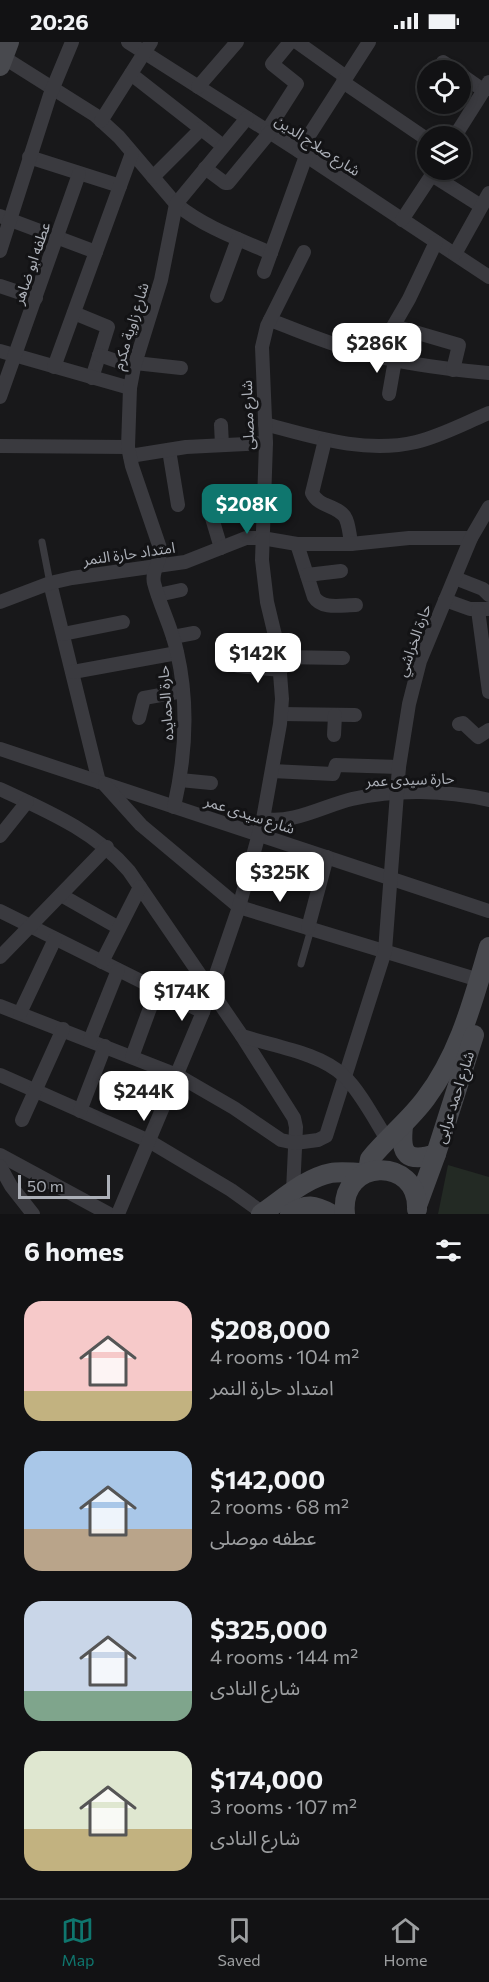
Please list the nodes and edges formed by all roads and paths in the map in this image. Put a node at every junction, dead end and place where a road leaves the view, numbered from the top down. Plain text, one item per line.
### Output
1 (72, 42) edge
2 (128, 42) edge
3 (237, 42) edge
4 (369, 42) edge
5 (287, 44) edge
6 (148, 47) edge
7 (4, 55) edge
8 (131, 74) junction
9 (344, 80) junction
10 (471, 80) edge
11 (486, 86) edge
12 (53, 87) junction
13 (198, 87) junction
14 (247, 118) junction
15 (101, 121) junction
16 (461, 126) edge
17 (201, 129) junction
18 (268, 132) junction
19 (417, 132) edge
20 (223, 146) junction
21 (132, 153) junction
22 (303, 154) junction
23 (29, 157) junction
24 (205, 168) junction
25 (79, 174) junction
26 (153, 177) junction
27 (428, 180) edge
28 (447, 180) edge
29 (120, 186) junction
30 (486, 202) edge
31 (176, 204) junction
32 (5, 218) edge
33 (402, 220) junction
34 (57, 237) junction
35 (238, 239) junction
36 (436, 242) junction
37 (0, 251) edge
38 (96, 252) junction
39 (304, 252) dead end
40 (271, 253) junction
41 (455, 254) junction
42 (264, 272) dead end
43 (489, 277) edge
44 (0, 286) edge
45 (217, 296) dead end
46 (36, 298) junction
47 (74, 313) junction
48 (270, 320) junction
49 (394, 326) junction
50 (0, 351) edge
51 (99, 355) junction
52 (16, 356) junction
53 (376, 356) junction
54 (395, 360) junction
55 (134, 365) junction
56 (54, 367) junction
57 (181, 368) dead end
58 (453, 369) junction
59 (489, 373) edge
60 (92, 378) junction
61 (130, 388) junction
62 (389, 394) dead end
63 (0, 397) edge
64 (489, 413) edge
65 (265, 424) junction
66 (221, 425) dead end
67 (325, 440) junction
68 (266, 443) junction
69 (222, 445) junction
70 (0, 446) edge
71 (169, 450) junction
72 (129, 451) junction
73 (178, 505) dead end
74 (489, 507) edge
75 (212, 518) dead end
76 (262, 538) junction
77 (471, 538) junction
78 (42, 542) dead end
79 (297, 544) junction
80 (351, 544) junction
81 (221, 548) junction
82 (158, 564) junction
83 (340, 571) dead end
84 (307, 575) junction
85 (455, 578) junction
86 (50, 583) junction
87 (181, 590) dead end
88 (158, 595) junction
89 (489, 595) edge
90 (445, 600) junction
91 (0, 602) edge
92 (356, 605) dead end
93 (483, 609) edge
94 (123, 622) dead end
95 (194, 633) dead end
96 (63, 634) junction
97 (173, 637) junction
98 (177, 653) junction
99 (344, 658) dead end
100 (280, 663) junction
101 (238, 666) dead end
102 (73, 672) junction
103 (489, 692) edge
104 (184, 695) junction
105 (199, 700) dead end
106 (281, 714) junction
107 (335, 715) junction
108 (354, 715) dead end
109 (139, 718) dead end
110 (459, 724) dead end
111 (489, 730) edge
112 (334, 735) dead end
113 (0, 749) edge
114 (399, 767) junction
115 (272, 771) junction
116 (180, 780) junction
117 (102, 783) junction
118 (211, 783) dead end
119 (0, 789) edge
120 (398, 794) junction
121 (489, 800) edge
122 (27, 802) junction
123 (174, 807) junction
124 (263, 819) junction
125 (260, 835) junction
126 (0, 836) edge
127 (106, 847) junction
128 (327, 857) junction
129 (392, 878) junction
130 (140, 887) junction
131 (61, 895) junction
132 (239, 907) junction
133 (0, 911) edge
134 (489, 911) edge
135 (30, 926) junction
136 (119, 927) junction
137 (309, 928) junction
138 (55, 939) junction
139 (489, 947) edge
140 (385, 951) junction
141 (0, 957) edge
142 (102, 962) junction
143 (301, 964) dead end
144 (118, 970) junction
145 (484, 985) edge
146 (157, 989) junction
147 (211, 991) junction
148 (0, 1006) edge
149 (203, 1012) junction
150 (20, 1013) junction
151 (63, 1029) junction
152 (242, 1036) junction
153 (90, 1040) junction
154 (105, 1046) junction
155 (132, 1057) junction
156 (0, 1075) edge
157 (177, 1075) junction
158 (345, 1077) junction
159 (35, 1091) junction
160 (80, 1111) junction
161 (22, 1120) dead end
162 (403, 1126) junction
163 (388, 1141) junction
164 (149, 1142) junction
165 (295, 1143) junction
166 (436, 1154) junction
167 (0, 1155) edge
168 (0, 1166) edge
169 (367, 1172) junction
170 (294, 1191) junction
171 (417, 1208) edge
172 (33, 1214) edge
173 (109, 1214) edge
174 (118, 1214) edge
175 (262, 1214) edge
176 (290, 1214) edge
177 (331, 1214) edge
178 (345, 1214) edge

1 - 12 street
2 - 6 street, شارع صلاح الدين
3 - 13 street
4 - 9 street
5 - 9 street
5 - 18 street
6 - 8 street
6 - 13 street, شارع صلاح الدين
7 - 12 street
8 - 15 street
8 - 17 street
9 - 19 street
9 - 22 street
10 - 11 street
11 - 16 street
12 - 15 street
12 - 23 street
13 - 14 street, شارع صلاح الدين
14 - 18 street, شارع صلاح الدين
14 - 20 street, شارع زاوية مكرم
15 - 21 street
17 - 20 street
17 - 26 street
18 - 22 street, شارع صلاح الدين
18 - 24 street
20 - 24 street, شارع زاوية مكرم
21 - 26 street
21 - 29 street
22 - 33 street, شارع صلاح الدين
22 - 40 street
23 - 25 street
23 - 32 street
24 - 31 street, شارع زاوية مكرم
25 - 29 street
25 - 34 street, عطفه ابو ضاهر
26 - 31 street
27 - 33 street
28 - 30 street
29 - 38 street
30 - 41 street
31 - 35 street
31 - 55 street, شارع زاوية مكرم
32 - 34 street
32 - 37 street
33 - 36 street, شارع صلاح الدين
34 - 38 street
34 - 46 street, عطفه ابو ضاهر
35 - 40 street
35 - 45 street
36 - 41 street, شارع صلاح الدين
36 - 49 street
38 - 47 street
39 - 48 street, شارع مصلى
40 - 42 street
41 - 43 street, شارع صلاح الدين
44 - 46 street
46 - 52 street, عطفه ابو ضاهر
47 - 51 street
47 - 56 street
48 - 53 street
48 - 65 street, شارع مصلى
49 - 53 street
49 - 58 street
50 - 52 street
51 - 55 street
51 - 60 street
52 - 56 street
52 - 63 street, عطفه ابو ضاهر
53 - 54 street
54 - 58 street
54 - 62 street
55 - 57 street
55 - 61 street, شارع زاوية مكرم
56 - 60 street
58 - 59 street
60 - 61 street
61 - 72 street, شارع زاوية مكرم
64 - 67 street
65 - 67 street
65 - 68 street, شارع مصلى
66 - 69 street
67 - 80 street
68 - 69 street
68 - 76 street, شارع مصلى
69 - 71 street
70 - 72 street
71 - 72 street
71 - 73 street
72 - 82 street, شارع زاوية مكرم
74 - 77 street, حارة الخراشي
75 - 81 street
76 - 79 street, امتداد حارة النمر
76 - 81 street, امتداد حارة النمر
76 - 100 street, شارع مصلى
77 - 80 street, امتداد حارة النمر
77 - 85 street, حارة الخراشي
78 - 86 lane
79 - 80 street, امتداد حارة النمر
79 - 84 street
81 - 82 street, امتداد حارة النمر
82 - 86 street, امتداد حارة النمر
82 - 88 street, حارة الحمايده
83 - 84 street
84 - 92 street
85 - 89 street
85 - 90 street, حارة الخراشي
86 - 91 street, امتداد حارة النمر
86 - 96 street
87 - 88 street
88 - 97 street, حارة الحمايده
90 - 93 street
90 - 114 street, حارة الخراشي
93 - 103 street
94 - 96 street
95 - 97 street
96 - 102 street
97 - 98 street, حارة الحمايده
98 - 102 street
98 - 104 street, حارة الحمايده
99 - 100 street
100 - 101 street
100 - 106 street, شارع مصلى
102 - 117 street
104 - 105 street
104 - 109 street
104 - 116 street, حارة الحمايده
106 - 107 street
106 - 115 street, شارع مصلى
107 - 108 street
107 - 112 street
110 - 111 street
113 - 117 street, شارع سيدى عمر
114 - 115 street
114 - 120 street, حارة الخراشي
115 - 124 street, شارع مصلى
116 - 118 street
116 - 123 street, حارة الحمايده
117 - 123 street, شارع سيدى عمر
117 - 132 street
119 - 122 street
120 - 121 street, حارة سيدى عمر
120 - 124 street, حارة سيدى عمر
120 - 129 street, حارة الخراشي
122 - 126 street
122 - 127 street
123 - 125 street, شارع سيدى عمر
124 - 125 street, شارع مصلى
125 - 128 street, شارع سيدى عمر
125 - 132 street, شارع مصلى
127 - 130 street
127 - 131 street
128 - 129 street, شارع سيدى عمر
128 - 137 street
129 - 134 street, شارع سيدى عمر
129 - 140 street, حارة الخراشي
130 - 136 street
130 - 147 street
131 - 135 street
131 - 136 street
132 - 137 street
132 - 147 street, شارع مصلى
133 - 135 street
135 - 138 street
135 - 141 street
136 - 142 street
137 - 140 street
137 - 143 lane
138 - 142 street
138 - 150 street
139 - 145 main road, شارع احمد عرابى
140 - 145 street
140 - 158 street, حارة الخراشي
142 - 144 street
144 - 146 street
144 - 153 street
145 - 162 main road, شارع احمد عرابى
145 - 166 main road, شارع احمد عرابى
146 - 149 street
146 - 155 street
147 - 149 street, شارع مصلى
147 - 152 street
148 - 150 street
149 - 157 street, شارع مصلى
150 - 151 street
151 - 153 street
151 - 159 street
152 - 158 street
152 - 165 street
153 - 154 street
154 - 155 street
154 - 160 street
155 - 157 street
156 - 159 street
157 - 164 street, شارع مصلى
157 - 165 street
158 - 163 street
158 - 165 street, حارة الخراشي
159 - 160 street
159 - 161 street
160 - 164 street
162 - 163 main road, شارع احمد عرابى
162 - 166 main road
163 - 169 main road, شارع احمد عرابى
164 - 174 street, شارع مصلى
164 - 175 street
165 - 170 street
166 - 171 main road, شارع احمد عرابى
167 - 173 street
168 - 172 street
169 - 170 main road
169 - 171 main road
169 - 178 main road, شارع احمد عرابى
170 - 175 main road
176 - 177 main road

